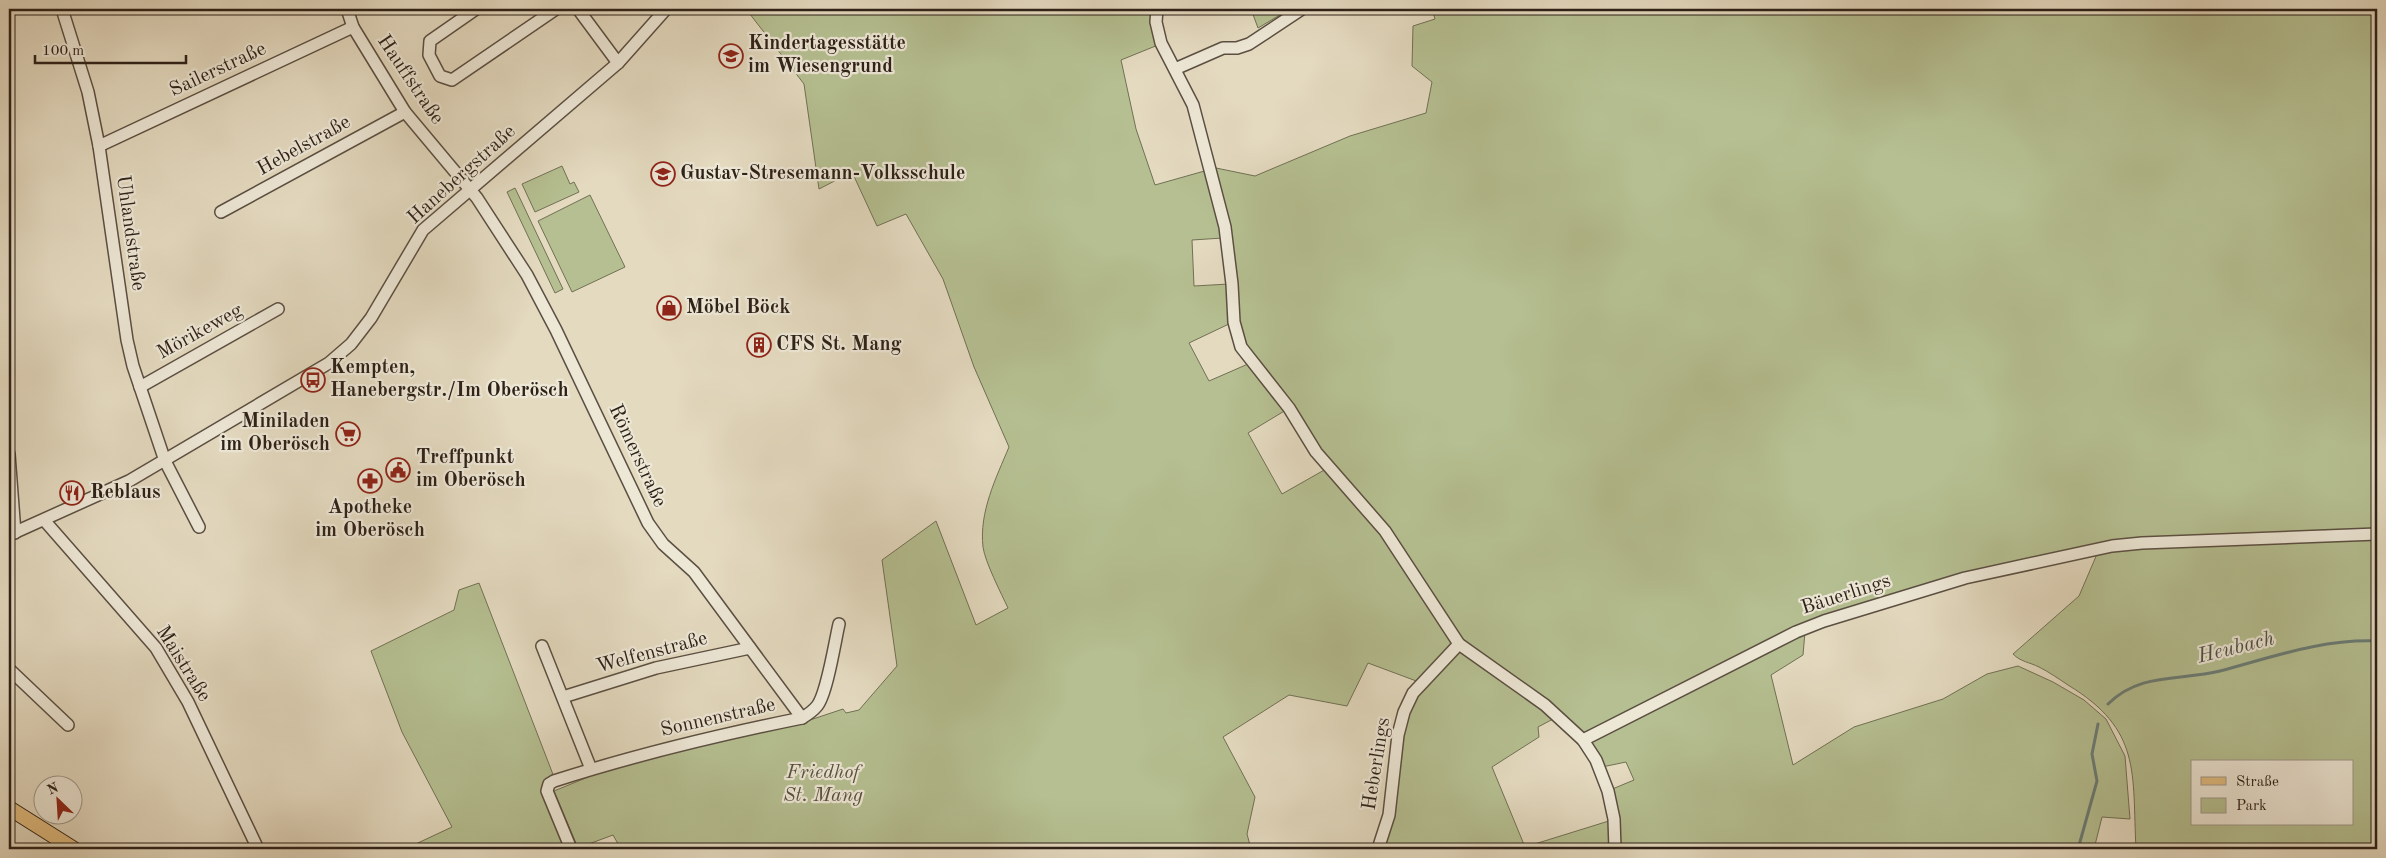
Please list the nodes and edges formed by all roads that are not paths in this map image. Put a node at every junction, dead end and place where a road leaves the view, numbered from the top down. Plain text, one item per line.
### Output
1 (62, 9) edge
2 (347, 9) edge
3 (476, 9) edge
4 (556, 9) edge
5 (578, 9) edge
6 (666, 9) edge
7 (1157, 9) edge
8 (1302, 9) edge
9 (352, 28) junction
10 (618, 63) junction
11 (1175, 69) junction
12 (404, 112) junction
13 (99, 146) junction
14 (470, 190) junction
15 (221, 212) dead end
16 (278, 309) dead end
17 (140, 387) junction
18 (9, 454) edge
19 (165, 461) junction
20 (44, 520) junction
21 (199, 527) dead end
22 (12, 534) edge
23 (2377, 534) edge
24 (838, 624) dead end
25 (1459, 644) junction
26 (542, 646) dead end
27 (750, 648) junction
28 (9, 669) edge
29 (563, 697) junction
30 (802, 718) junction
31 (68, 726) dead end
32 (1583, 740) junction
33 (591, 769) junction
34 (9, 808) edge
35 (74, 849) edge
36 (258, 849) edge
37 (571, 849) edge
38 (1378, 849) edge
39 (1616, 849) edge

1 - 13 street, Uhlandstraße
2 - 9 street, Hauffstraße
3 - 4 street
5 - 10 street
6 - 10 street, Hanebergstraße
7 - 11 street
8 - 11 street
9 - 12 street, Hauffstraße
9 - 13 street, Sailerstraße
10 - 14 street, Hanebergstraße
11 - 25 street
12 - 14 street, Hauffstraße
12 - 15 street, Hebelstraße
13 - 17 street, Uhlandstraße
14 - 19 street, Hanebergstraße
14 - 27 street, Römerstraße
16 - 17 street, Mörikeweg
17 - 19 street, Uhlandstraße
18 - 22 street
19 - 20 street, Hanebergstraße
19 - 21 street, Uhlandstraße
20 - 22 street, Hanebergstraße
20 - 36 street, Maistraße
23 - 32 street, Bäuerlings
24 - 30 street, Sonnenstraße
25 - 32 street
25 - 38 street, Heberlings
26 - 29 street
27 - 29 street, Welfenstraße
27 - 30 street, Römerstraße
28 - 31 street
29 - 33 street
30 - 33 street, Sonnenstraße
32 - 39 street
33 - 37 street, Sonnenstraße
34 - 35 main road

